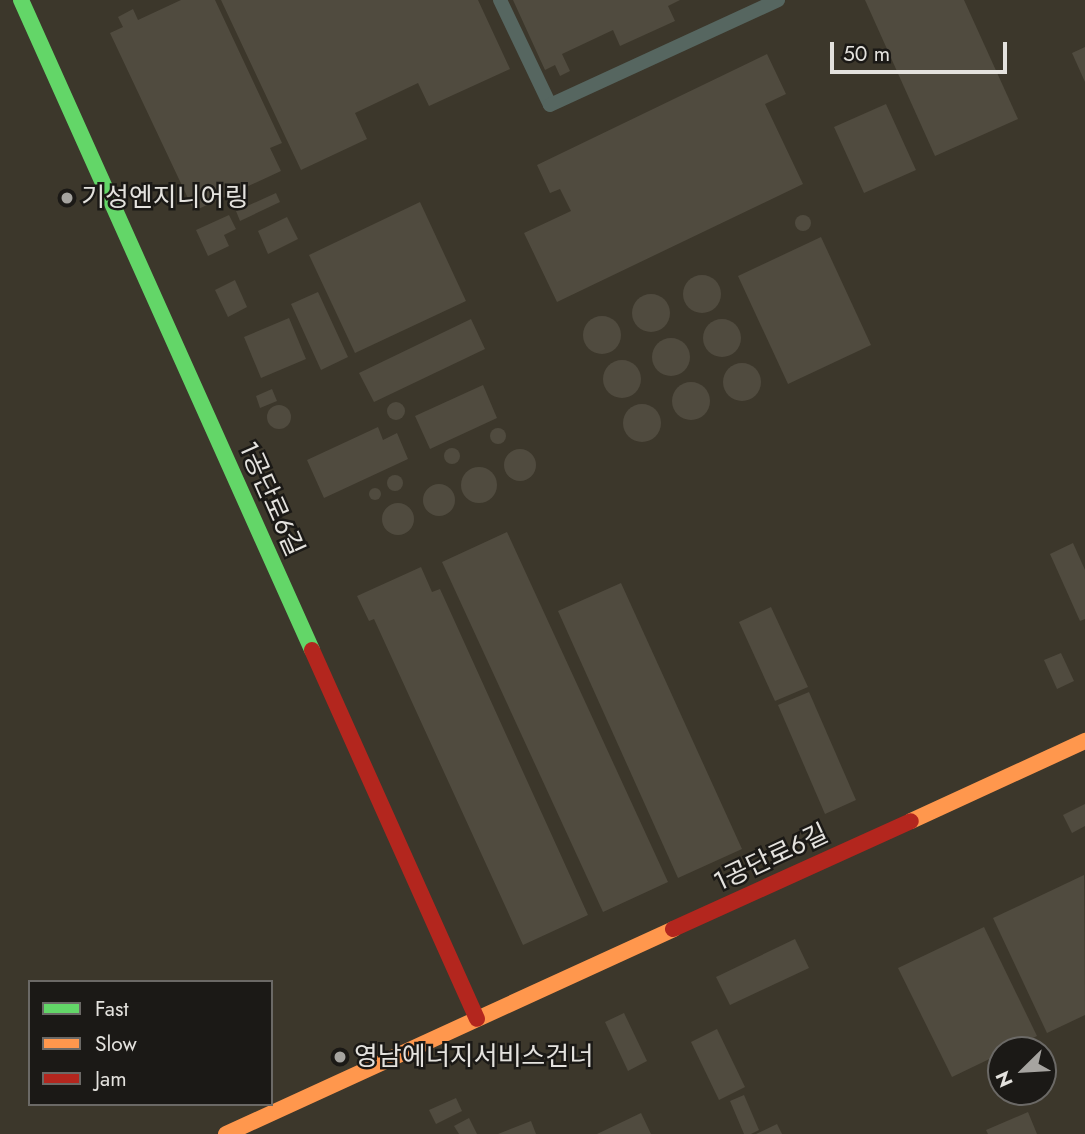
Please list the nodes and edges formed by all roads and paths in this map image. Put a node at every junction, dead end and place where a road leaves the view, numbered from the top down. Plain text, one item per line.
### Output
1 (20, 0) edge
2 (500, 0) edge
3 (778, 0) edge
4 (1085, 741) edge
5 (477, 1019) junction
6 (226, 1134) edge

1 - 5 street, 1공단로6길
2 - 3 lane
4 - 5 street, 1공단로6길
5 - 6 street, 1공단로6길

